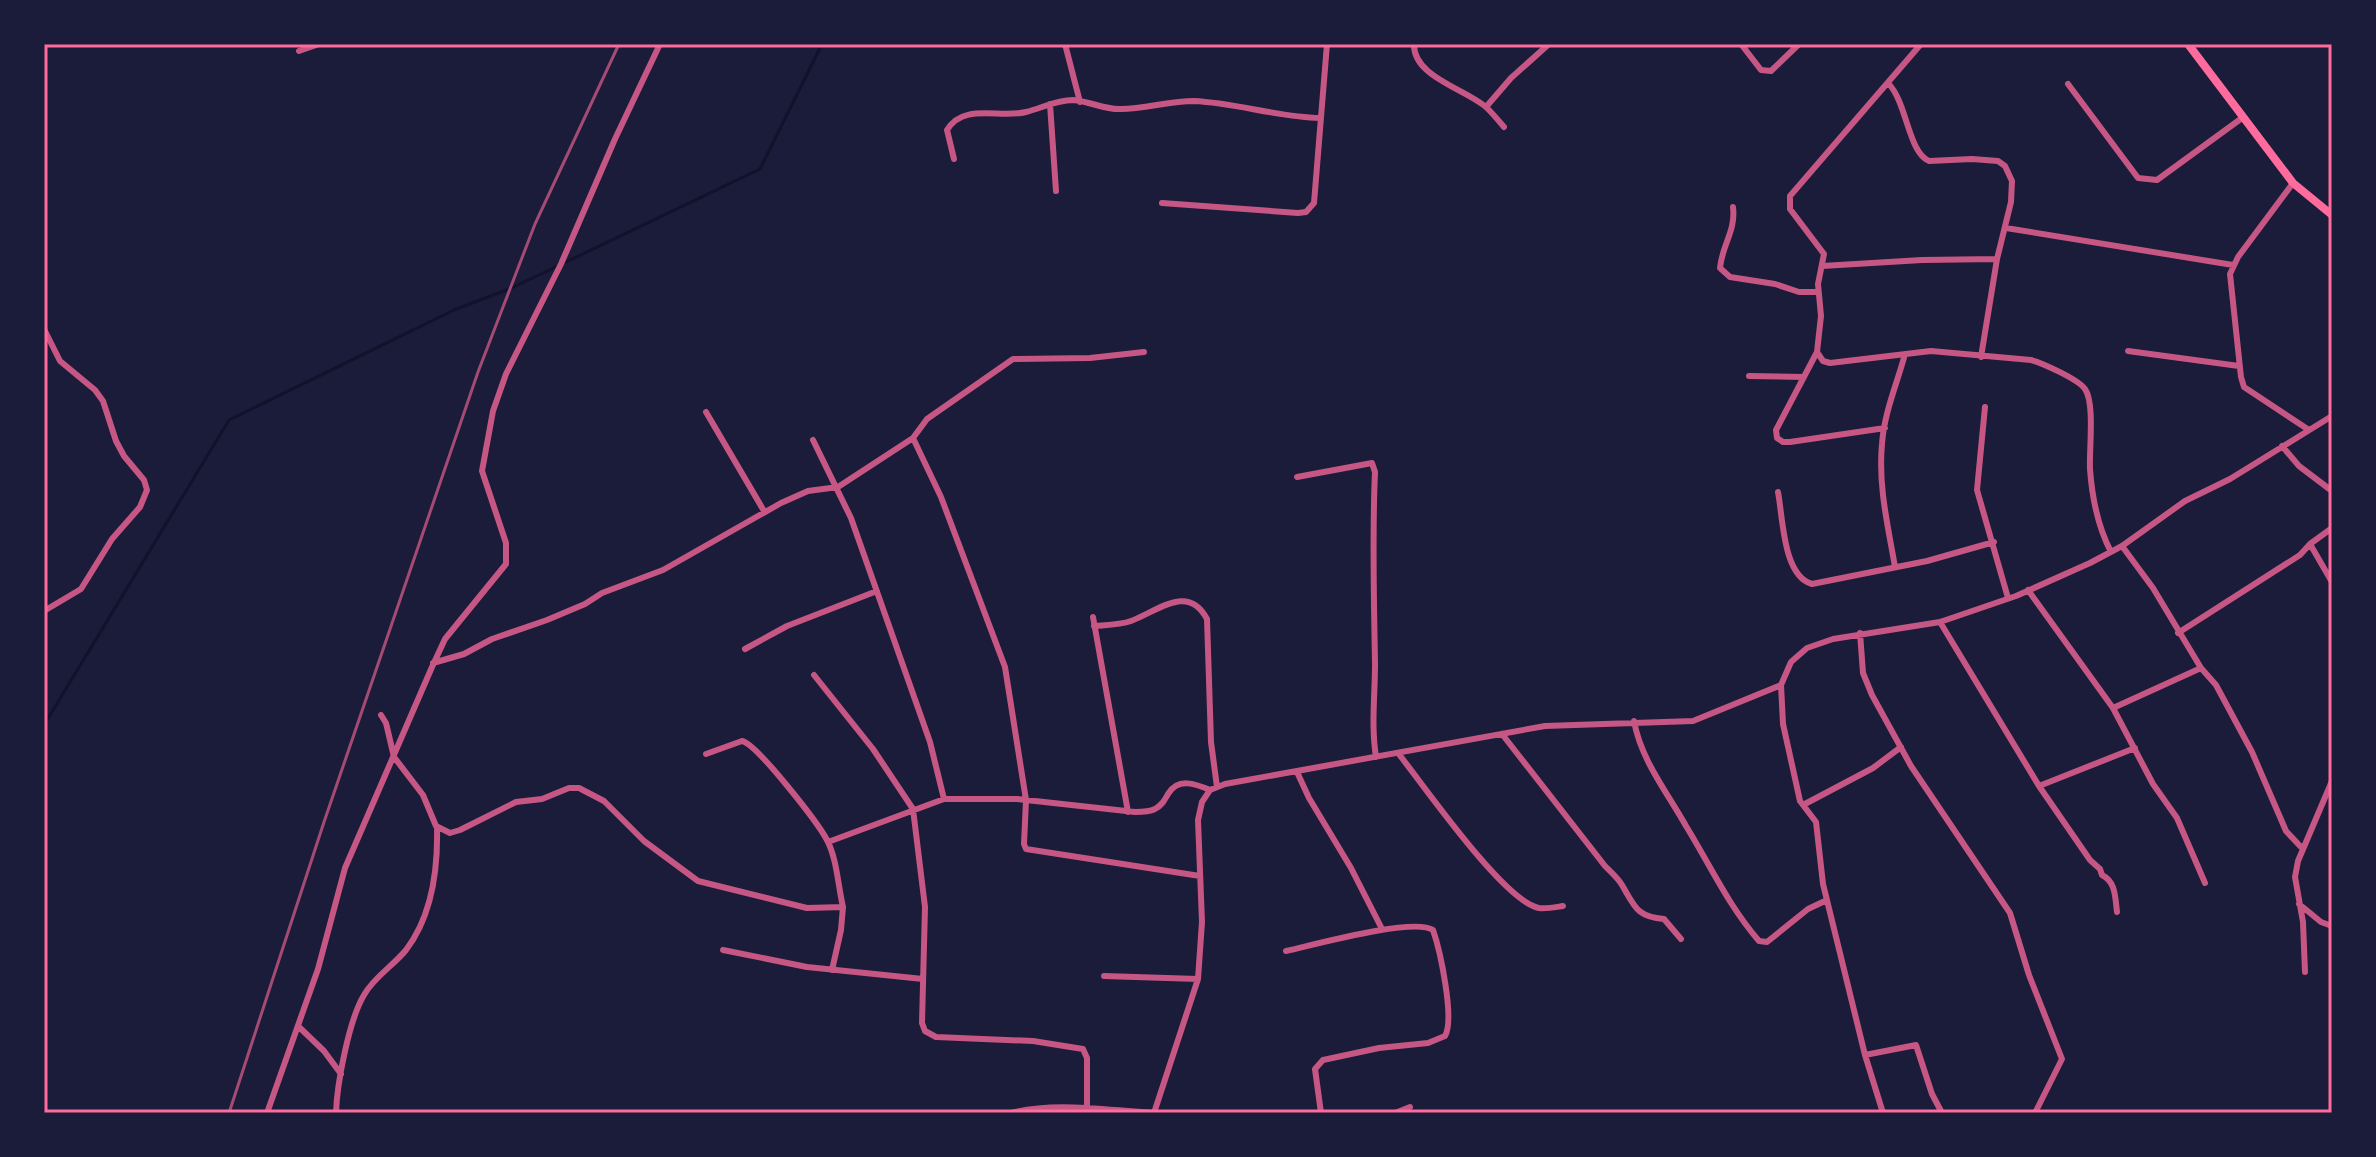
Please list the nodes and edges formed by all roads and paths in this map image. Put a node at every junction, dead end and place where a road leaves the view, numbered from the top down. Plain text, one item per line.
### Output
1 (319, 44) edge
2 (660, 44) edge
3 (1065, 44) edge
4 (1327, 44) edge
5 (1414, 44) edge
6 (1549, 44) edge
7 (1741, 44) edge
8 (1799, 44) edge
9 (1921, 44) edge
10 (2188, 44) edge
11 (299, 51) dead end
12 (1888, 83) junction
13 (2068, 84) dead end
14 (1080, 102) junction
15 (1050, 104) junction
16 (1486, 107) junction
17 (1320, 118) junction
18 (2242, 118) junction
19 (1504, 127) dead end
20 (954, 159) dead end
21 (2293, 183) junction
22 (1056, 191) dead end
23 (1162, 203) dead end
24 (1733, 207) dead end
25 (2332, 215) edge
26 (2006, 228) junction
27 (1997, 259) junction
28 (2233, 265) junction
29 (1822, 266) junction
30 (1818, 292) junction
31 (44, 329) edge
32 (2128, 351) dead end
33 (1144, 352) dead end
34 (1817, 352) junction
35 (1905, 354) junction
36 (1981, 357) junction
37 (2239, 366) junction
38 (1749, 376) dead end
39 (1804, 377) junction
40 (1985, 407) dead end
41 (706, 412) dead end
42 (2332, 416) edge
43 (1885, 428) junction
44 (2309, 430) junction
45 (913, 438) junction
46 (813, 440) dead end
47 (2282, 446) junction
48 (1297, 477) dead end
49 (838, 487) junction
50 (2332, 491) edge
51 (1778, 492) dead end
52 (764, 511) junction
53 (2332, 528) edge
54 (1994, 542) junction
55 (2310, 544) junction
56 (2122, 546) junction
57 (2111, 552) junction
58 (1895, 567) junction
59 (2332, 582) edge
60 (2028, 590) junction
61 (877, 591) junction
62 (2008, 598) junction
63 (44, 611) edge
64 (1093, 617) dead end
65 (1940, 622) junction
66 (1094, 626) junction
67 (1860, 633) junction
68 (2178, 633) junction
69 (745, 649) dead end
70 (433, 663) junction
71 (2201, 668) junction
72 (814, 675) dead end
73 (1781, 685) junction
74 (2113, 708) junction
75 (381, 715) dead end
76 (1634, 721) junction
77 (1502, 734) junction
78 (1901, 747) junction
79 (2135, 748) junction
80 (1398, 753) junction
81 (706, 754) dead end
82 (394, 757) junction
83 (1376, 757) junction
84 (1297, 772) junction
85 (2332, 781) edge
86 (2039, 786) junction
87 (1214, 789) junction
88 (944, 799) junction
89 (1026, 800) junction
90 (1803, 805) junction
91 (913, 809) junction
92 (1128, 812) junction
93 (436, 826) junction
94 (828, 842) junction
95 (2301, 847) junction
96 (1200, 876) junction
97 (2205, 883) dead end
98 (1827, 900) junction
99 (2299, 904) junction
100 (1563, 906) dead end
101 (843, 907) junction
102 (2117, 912) dead end
103 (2332, 926) edge
104 (1382, 929) junction
105 (1681, 939) dead end
106 (723, 950) dead end
107 (1286, 951) dead end
108 (832, 970) junction
109 (2305, 972) dead end
110 (1104, 976) dead end
111 (923, 979) junction
112 (1198, 979) junction
113 (298, 1026) junction
114 (1865, 1055) junction
115 (341, 1074) junction
116 (1410, 1107) dead end
117 (1087, 1109) junction
118 (1122, 1112) edge
119 (267, 1113) edge
120 (336, 1113) edge
121 (1011, 1113) edge
122 (1156, 1113) edge
123 (1321, 1113) edge
124 (1395, 1113) edge
125 (1883, 1113) edge
126 (1942, 1113) edge
127 (2035, 1113) edge

1 - 11 street
2 - 70 street
3 - 14 street
4 - 17 street
5 - 16 street
6 - 16 street
7 - 8 street
9 - 12 street
10 - 18 main road
12 - 26 street
12 - 29 street
13 - 18 street
14 - 15 street
14 - 17 street
15 - 20 street
15 - 22 street
16 - 19 street
17 - 23 street
18 - 21 main road
21 - 25 main road
21 - 28 street
24 - 30 street
26 - 27 street
26 - 28 street
27 - 29 street
27 - 36 street
28 - 37 street
29 - 30 street
30 - 34 street
31 - 63 street
32 - 37 street
33 - 45 street
34 - 35 street
34 - 39 street
35 - 36 street
35 - 43 street
36 - 57 street
37 - 44 street
38 - 39 street
39 - 43 street
40 - 54 street
41 - 52 street
42 - 44 street
43 - 58 street
44 - 47 street
45 - 49 street
45 - 89 street
46 - 49 street
47 - 50 street
47 - 56 street
48 - 83 street
49 - 52 street
49 - 61 street
51 - 58 street
52 - 70 street
53 - 55 street
54 - 58 street
54 - 62 street
55 - 59 street
55 - 68 street
56 - 57 street
56 - 68 street
57 - 60 street
60 - 62 street
60 - 74 street
61 - 69 street
61 - 88 street
62 - 65 street
64 - 66 street
65 - 67 street
65 - 86 street
66 - 87 street
66 - 92 street
67 - 73 street
67 - 78 street
68 - 71 street
70 - 82 street
71 - 74 street
71 - 95 street
72 - 91 street
73 - 76 street
73 - 90 street
74 - 79 street
75 - 82 street
76 - 77 street
76 - 98 street
77 - 80 street
77 - 105 street
78 - 90 street
78 - 127 street
79 - 86 street
79 - 97 street
80 - 83 street
80 - 100 street
81 - 94 street
82 - 93 street
82 - 113 street
83 - 84 street
84 - 87 street
84 - 104 street
85 - 95 street
86 - 102 street
87 - 92 street
87 - 96 street
88 - 89 street
88 - 91 street
89 - 92 street
89 - 96 street
90 - 98 street
91 - 94 street
91 - 111 street
93 - 101 street
93 - 115 street
94 - 101 street
95 - 99 street
96 - 112 street
98 - 114 street
99 - 103 street
99 - 109 street
101 - 108 street
104 - 107 street
104 - 123 street
106 - 108 street
108 - 111 street
110 - 112 street
111 - 117 street
112 - 122 street
113 - 115 street
113 - 119 street
114 - 125 street
114 - 126 street
115 - 120 street
116 - 124 street
117 - 118 street
117 - 121 street
118 - 122 street

